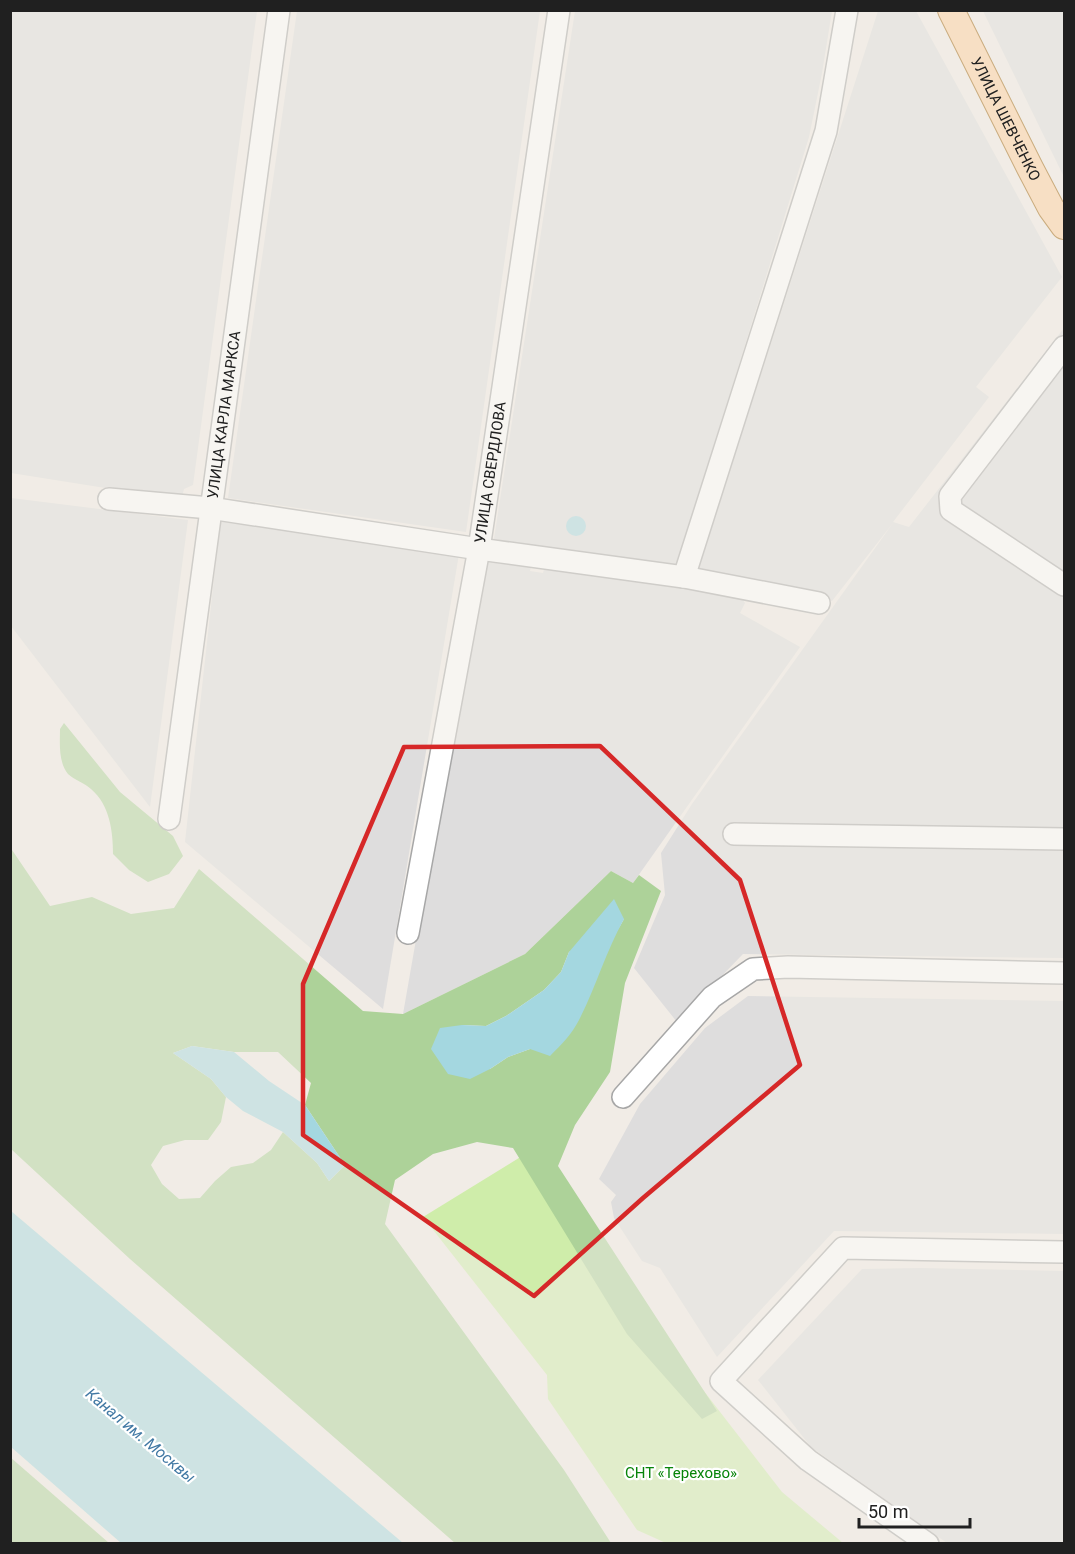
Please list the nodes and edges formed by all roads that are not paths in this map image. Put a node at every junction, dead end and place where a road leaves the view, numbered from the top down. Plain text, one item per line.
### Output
1 (279, 10) edge
2 (558, 10) edge
3 (847, 10) edge
4 (951, 10) edge
5 (1065, 226) edge
6 (1065, 347) edge
7 (109, 499) dead end
8 (210, 508) junction
9 (479, 549) junction
10 (684, 577) junction
11 (1065, 585) edge
12 (819, 603) dead end
13 (169, 819) dead end
14 (734, 834) dead end
15 (1065, 839) edge
16 (408, 933) dead end
17 (1065, 973) edge
18 (623, 1097) dead end
19 (1065, 1252) edge
20 (928, 1544) edge

1 - 8 street, УЛИЦА КАРЛА МАРКСА
2 - 9 street, УЛИЦА СВЕРДЛОВА
3 - 10 street
4 - 5 main road, УЛИЦА ШЕВЧЕНКО
6 - 11 street
7 - 8 street
8 - 9 street
8 - 13 street, УЛИЦА КАРЛА МАРКСА
9 - 10 street
9 - 16 street, УЛИЦА СВЕРДЛОВА
10 - 12 street
14 - 15 street
17 - 18 street
19 - 20 street

